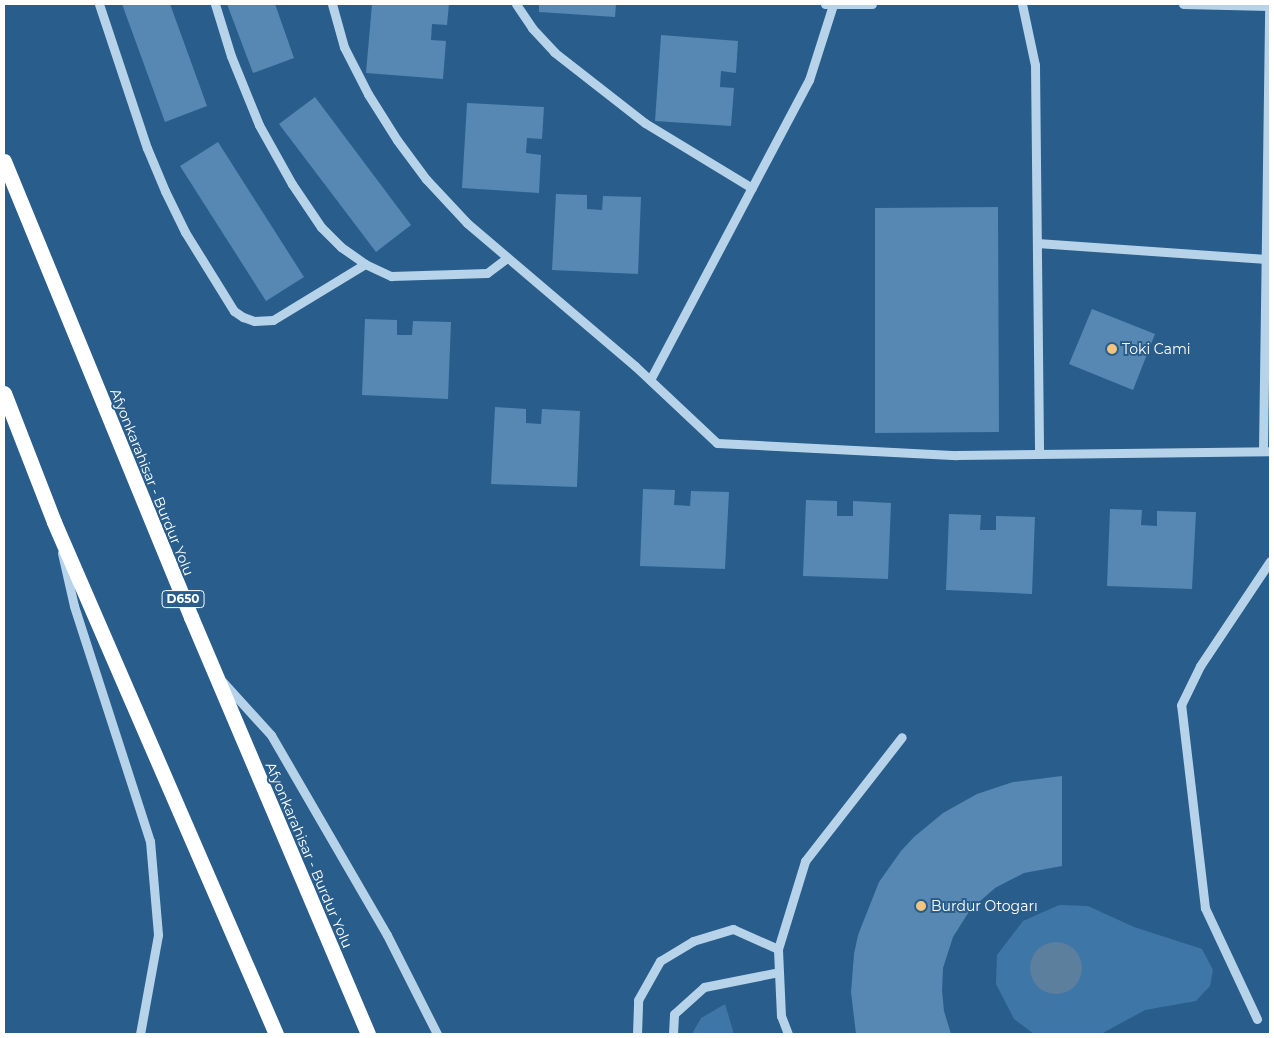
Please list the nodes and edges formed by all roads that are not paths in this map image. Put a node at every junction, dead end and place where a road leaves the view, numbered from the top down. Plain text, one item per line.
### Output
1 (99, 4) edge
2 (215, 4) edge
3 (332, 4) edge
4 (516, 4) edge
5 (872, 4) edge
6 (1022, 4) edge
7 (1183, 4) edge
8 (829, 5) edge
9 (1270, 6) edge
10 (4, 162) edge
11 (752, 188) junction
12 (1037, 243) junction
13 (507, 258) junction
14 (1266, 259) junction
15 (365, 264) junction
16 (650, 380) junction
17 (4, 393) edge
18 (1266, 451) edge
19 (1039, 454) junction
20 (54, 522) junction
21 (1270, 561) edge
22 (213, 670) junction
23 (902, 737) dead end
24 (778, 949) junction
25 (779, 972) junction
26 (1257, 1019) dead end
27 (140, 1034) edge
28 (276, 1034) edge
29 (368, 1034) edge
30 (437, 1034) edge
31 (638, 1034) edge
32 (673, 1034) edge
33 (788, 1034) edge

1 - 15 street
2 - 15 street
3 - 13 street
4 - 11 street
5 - 8 street
6 - 12 street
7 - 9 street
8 - 11 street
9 - 14 street
10 - 22 highway, Afyonkarahisar - Burdur Yolu / D650
11 - 16 street
12 - 14 street
12 - 19 street
13 - 15 street
13 - 16 street
14 - 18 street
16 - 19 street
17 - 20 highway
18 - 19 street
20 - 27 street
20 - 28 highway
21 - 26 street
22 - 29 highway, Afyonkarahisar - Burdur Yolu / D650
22 - 30 street
23 - 24 street
24 - 25 street
24 - 31 street
25 - 32 street
25 - 33 street

